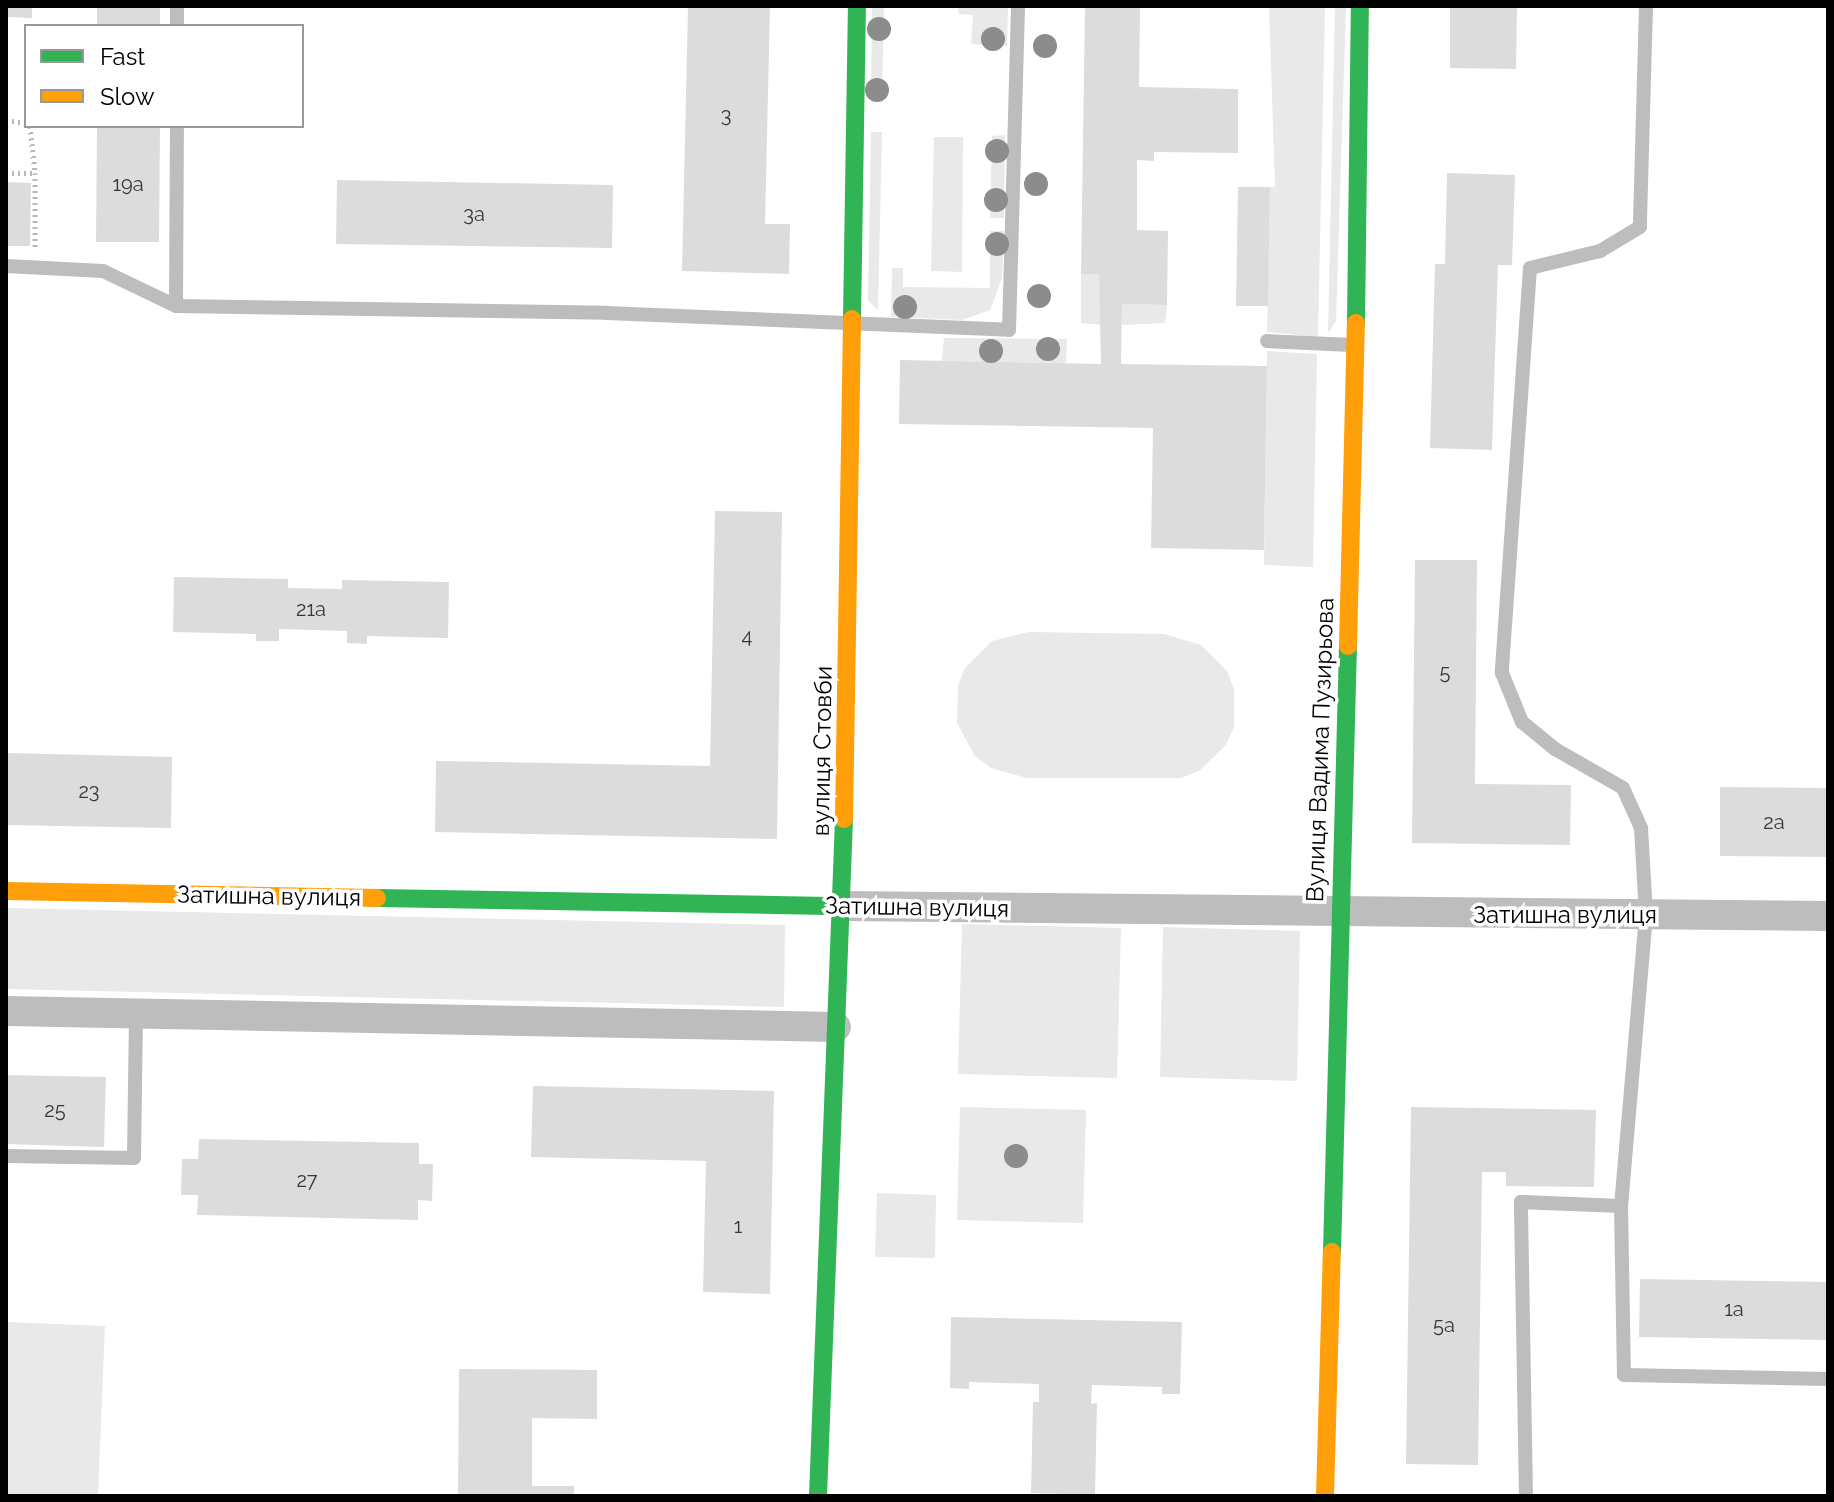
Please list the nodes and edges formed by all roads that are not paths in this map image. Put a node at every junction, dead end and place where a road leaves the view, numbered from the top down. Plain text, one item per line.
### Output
1 (857, 6) edge
2 (1018, 6) edge
3 (1360, 6) edge
4 (1646, 6) edge
5 (177, 128) edge
6 (6, 266) edge
7 (176, 306) junction
8 (853, 326) junction
9 (1267, 341) dead end
10 (1356, 345) junction
11 (6, 891) edge
12 (843, 906) junction
13 (1339, 914) junction
14 (1646, 915) junction
15 (1828, 916) edge
16 (6, 1011) edge
17 (136, 1014) junction
18 (836, 1027) junction
19 (6, 1156) edge
20 (1621, 1206) junction
21 (1828, 1379) edge
22 (818, 1496) edge
23 (1325, 1496) edge
24 (1526, 1496) edge

1 - 8 street, вулиця Стовби
2 - 8 lane
3 - 10 street, Вулиця Вадима Пузирьова
4 - 14 lane
5 - 7 lane
6 - 7 lane
7 - 8 lane
8 - 12 street, вулиця Стовби
9 - 10 lane
10 - 13 street, Вулиця Вадима Пузирьова
11 - 12 street, Затишна вулиця
12 - 13 street, Затишна вулиця
12 - 18 street, вулиця Стовби
13 - 14 street, Затишна вулиця
13 - 23 street, Вулиця Вадима Пузирьова
14 - 15 street, Затишна вулиця
14 - 20 lane
16 - 17 street
17 - 18 street
17 - 19 lane
18 - 22 street, вулиця Стовби
20 - 21 lane
20 - 24 lane

